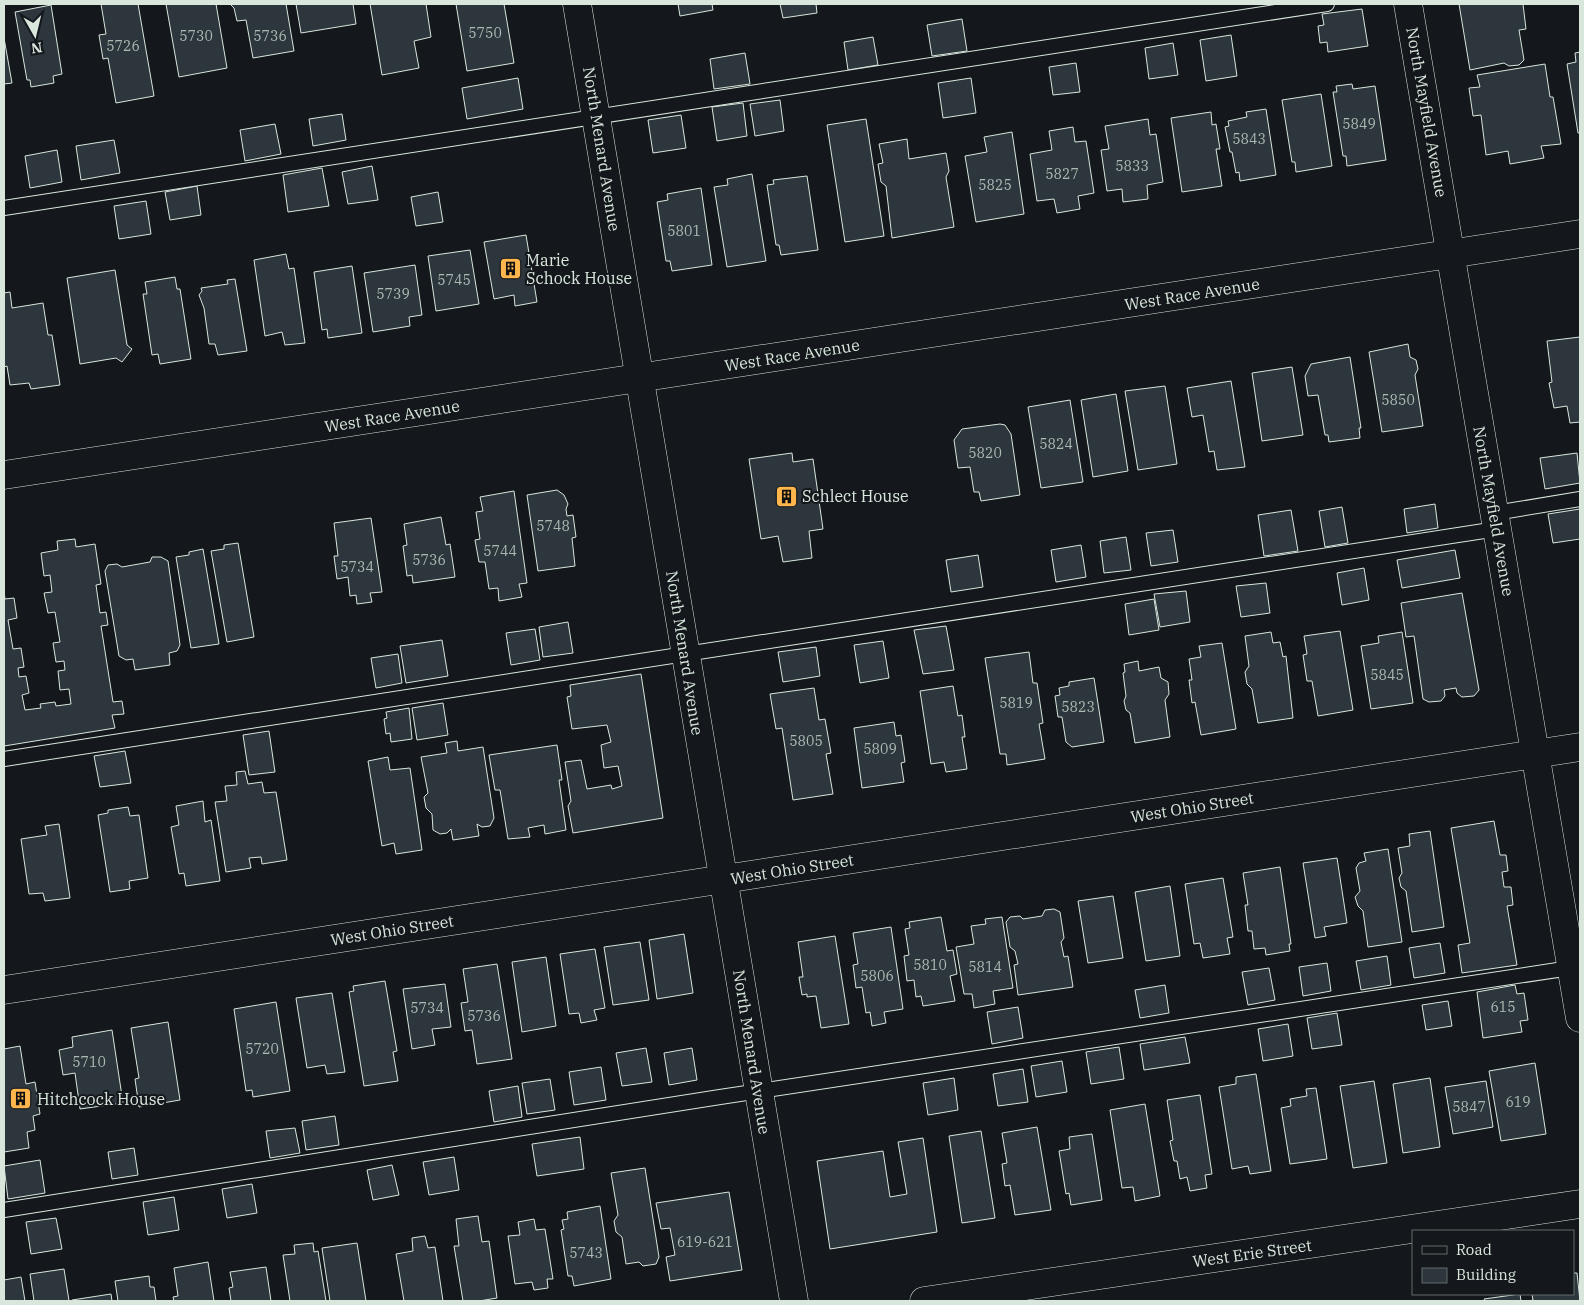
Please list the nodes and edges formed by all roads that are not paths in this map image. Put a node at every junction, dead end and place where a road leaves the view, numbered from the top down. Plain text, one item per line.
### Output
1 (578, 4) edge
2 (1327, 4) edge
3 (1408, 4) edge
4 (596, 116) junction
5 (4, 208) edge
6 (1580, 234) edge
7 (1450, 254) junction
8 (640, 378) junction
9 (4, 475) edge
10 (1580, 499) edge
11 (1496, 521) junction
12 (686, 655) junction
13 (1580, 747) edge
14 (1536, 754) junction
15 (4, 759) edge
16 (723, 879) junction
17 (1576, 967) edge
18 (4, 990) edge
19 (1580, 1018) edge
20 (758, 1092) junction
21 (1580, 1204) edge
22 (4, 1210) edge
23 (794, 1301) edge
24 (924, 1301) edge

1 - 4 street, North Menard Avenue
2 - 4 lane
3 - 7 street, North Mayfield Avenue
4 - 5 lane
4 - 8 street, North Menard Avenue
6 - 7 street, West Race Avenue
7 - 8 street, West Race Avenue
7 - 11 street, North Mayfield Avenue
8 - 9 street, West Race Avenue
8 - 12 street, North Menard Avenue
10 - 11 lane
11 - 12 lane
11 - 14 street, North Mayfield Avenue
12 - 15 lane
12 - 16 street, North Menard Avenue
13 - 14 street, West Ohio Street
14 - 16 street, West Ohio Street
14 - 17 street, North Mayfield Avenue
16 - 18 street, West Ohio Street
16 - 20 street, North Menard Avenue
17 - 19 street, North Mayfield Avenue
17 - 20 lane
20 - 22 lane
20 - 23 street, North Menard Avenue
21 - 24 street, West Erie Street

